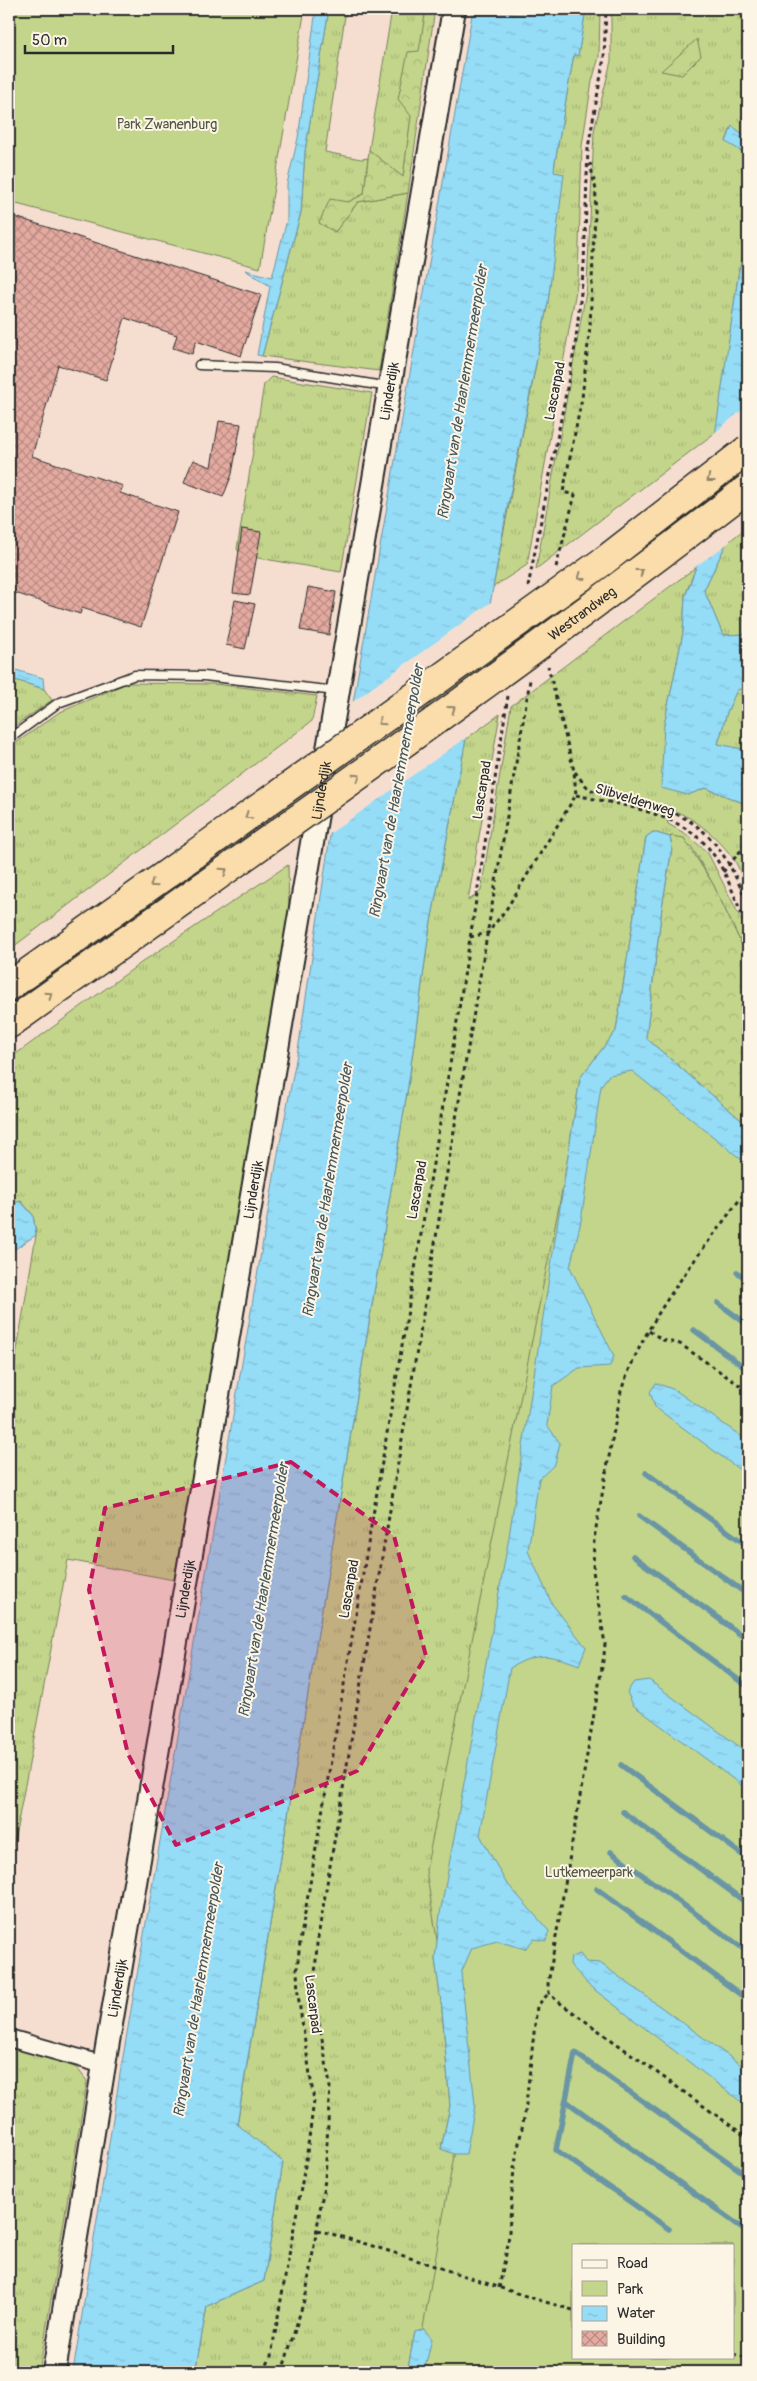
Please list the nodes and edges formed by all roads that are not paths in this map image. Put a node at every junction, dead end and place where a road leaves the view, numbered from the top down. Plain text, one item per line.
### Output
1 (454, 9) edge
2 (199, 365) dead end
3 (390, 388) junction
4 (748, 449) edge
5 (748, 488) edge
6 (338, 691) junction
7 (9, 739) edge
8 (9, 986) edge
9 (9, 1024) edge
10 (9, 2038) edge
11 (104, 2066) junction
12 (54, 2372) edge

1 - 3 street, Lijnderdijk
2 - 3 lane
3 - 6 street, Lijnderdijk
4 -> 8 highway, bridge
9 -> 5 highway, Westrandweg, bridge
6 - 7 lane
6 - 11 street, Lijnderdijk
10 - 11 street
11 - 12 street, Lijnderdijk

